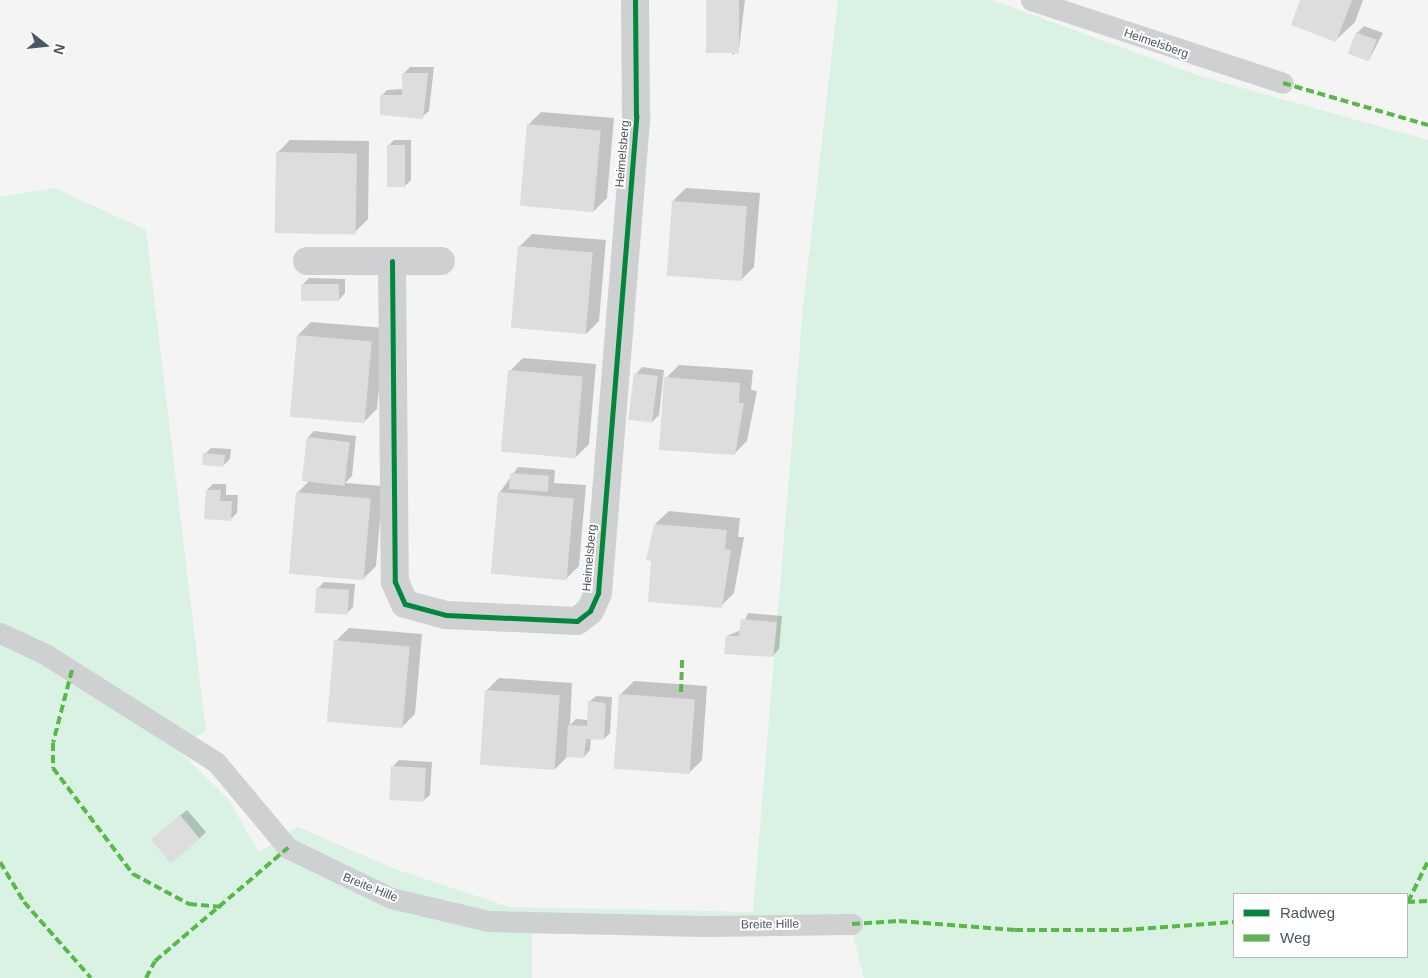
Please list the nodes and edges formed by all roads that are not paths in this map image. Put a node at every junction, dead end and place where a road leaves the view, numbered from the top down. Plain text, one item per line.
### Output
1 (635, 0) edge
2 (1031, 0) edge
3 (1283, 83) dead end
4 (307, 261) dead end
5 (392, 261) junction
6 (440, 261) dead end
7 (0, 634) edge
8 (852, 924) dead end

1 - 5 street, Heimelsberg
2 - 3 lane, Heimelsberg
4 - 5 street
5 - 6 street
7 - 8 lane, Breite Hille

